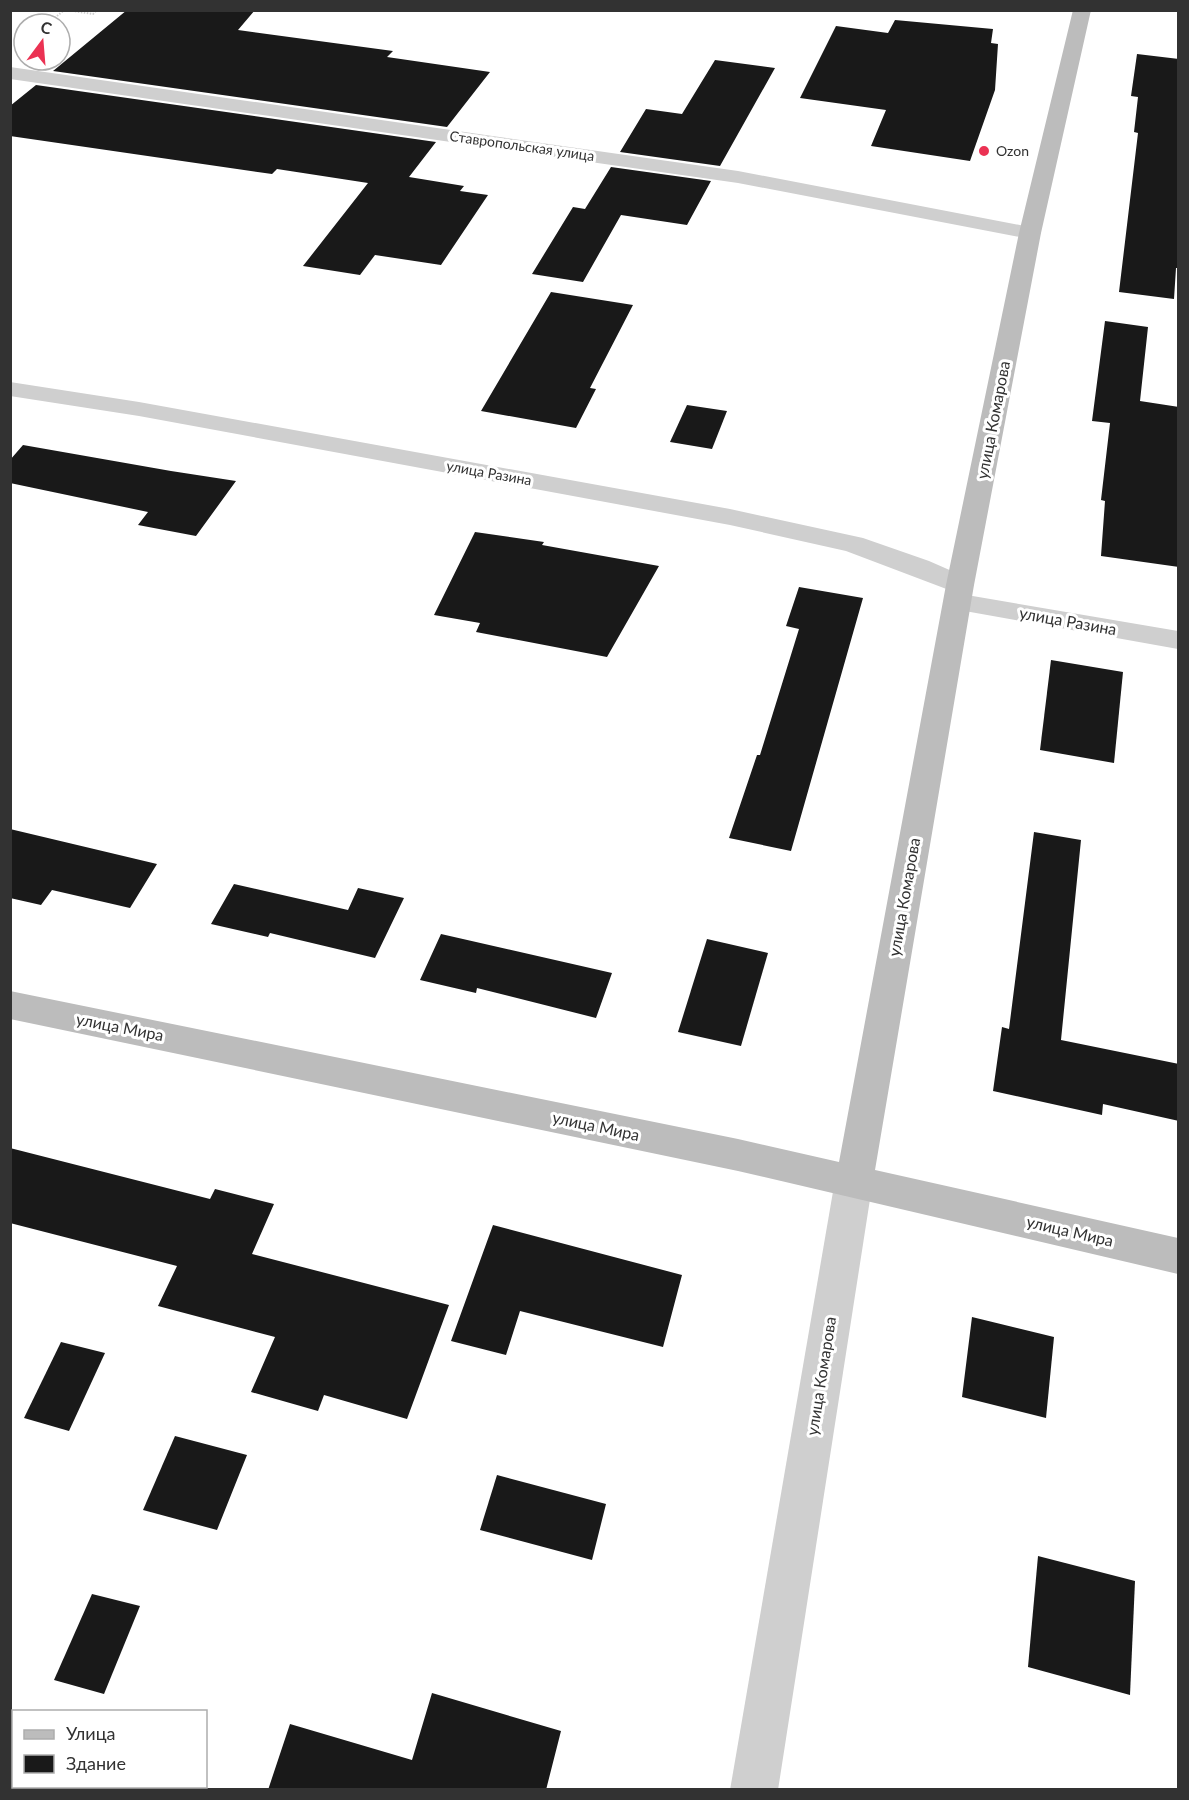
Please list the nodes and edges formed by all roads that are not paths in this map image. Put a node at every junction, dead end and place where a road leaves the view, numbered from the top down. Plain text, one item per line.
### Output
1 (1082, 10) edge
2 (10, 73) edge
3 (1030, 233) junction
4 (10, 389) edge
5 (959, 593) junction
6 (1179, 640) edge
7 (10, 1005) edge
8 (854, 1180) junction
9 (1179, 1256) edge
10 (754, 1790) edge

1 - 3 main road, улица Комарова
2 - 3 street, Ставропольская улица
3 - 5 main road, улица Комарова
4 - 5 street, улица Разина
5 - 6 street, улица Разина
5 - 8 main road, улица Комарова
7 - 8 main road, улица Мира
8 - 9 main road, улица Мира
8 - 10 street, улица Комарова

